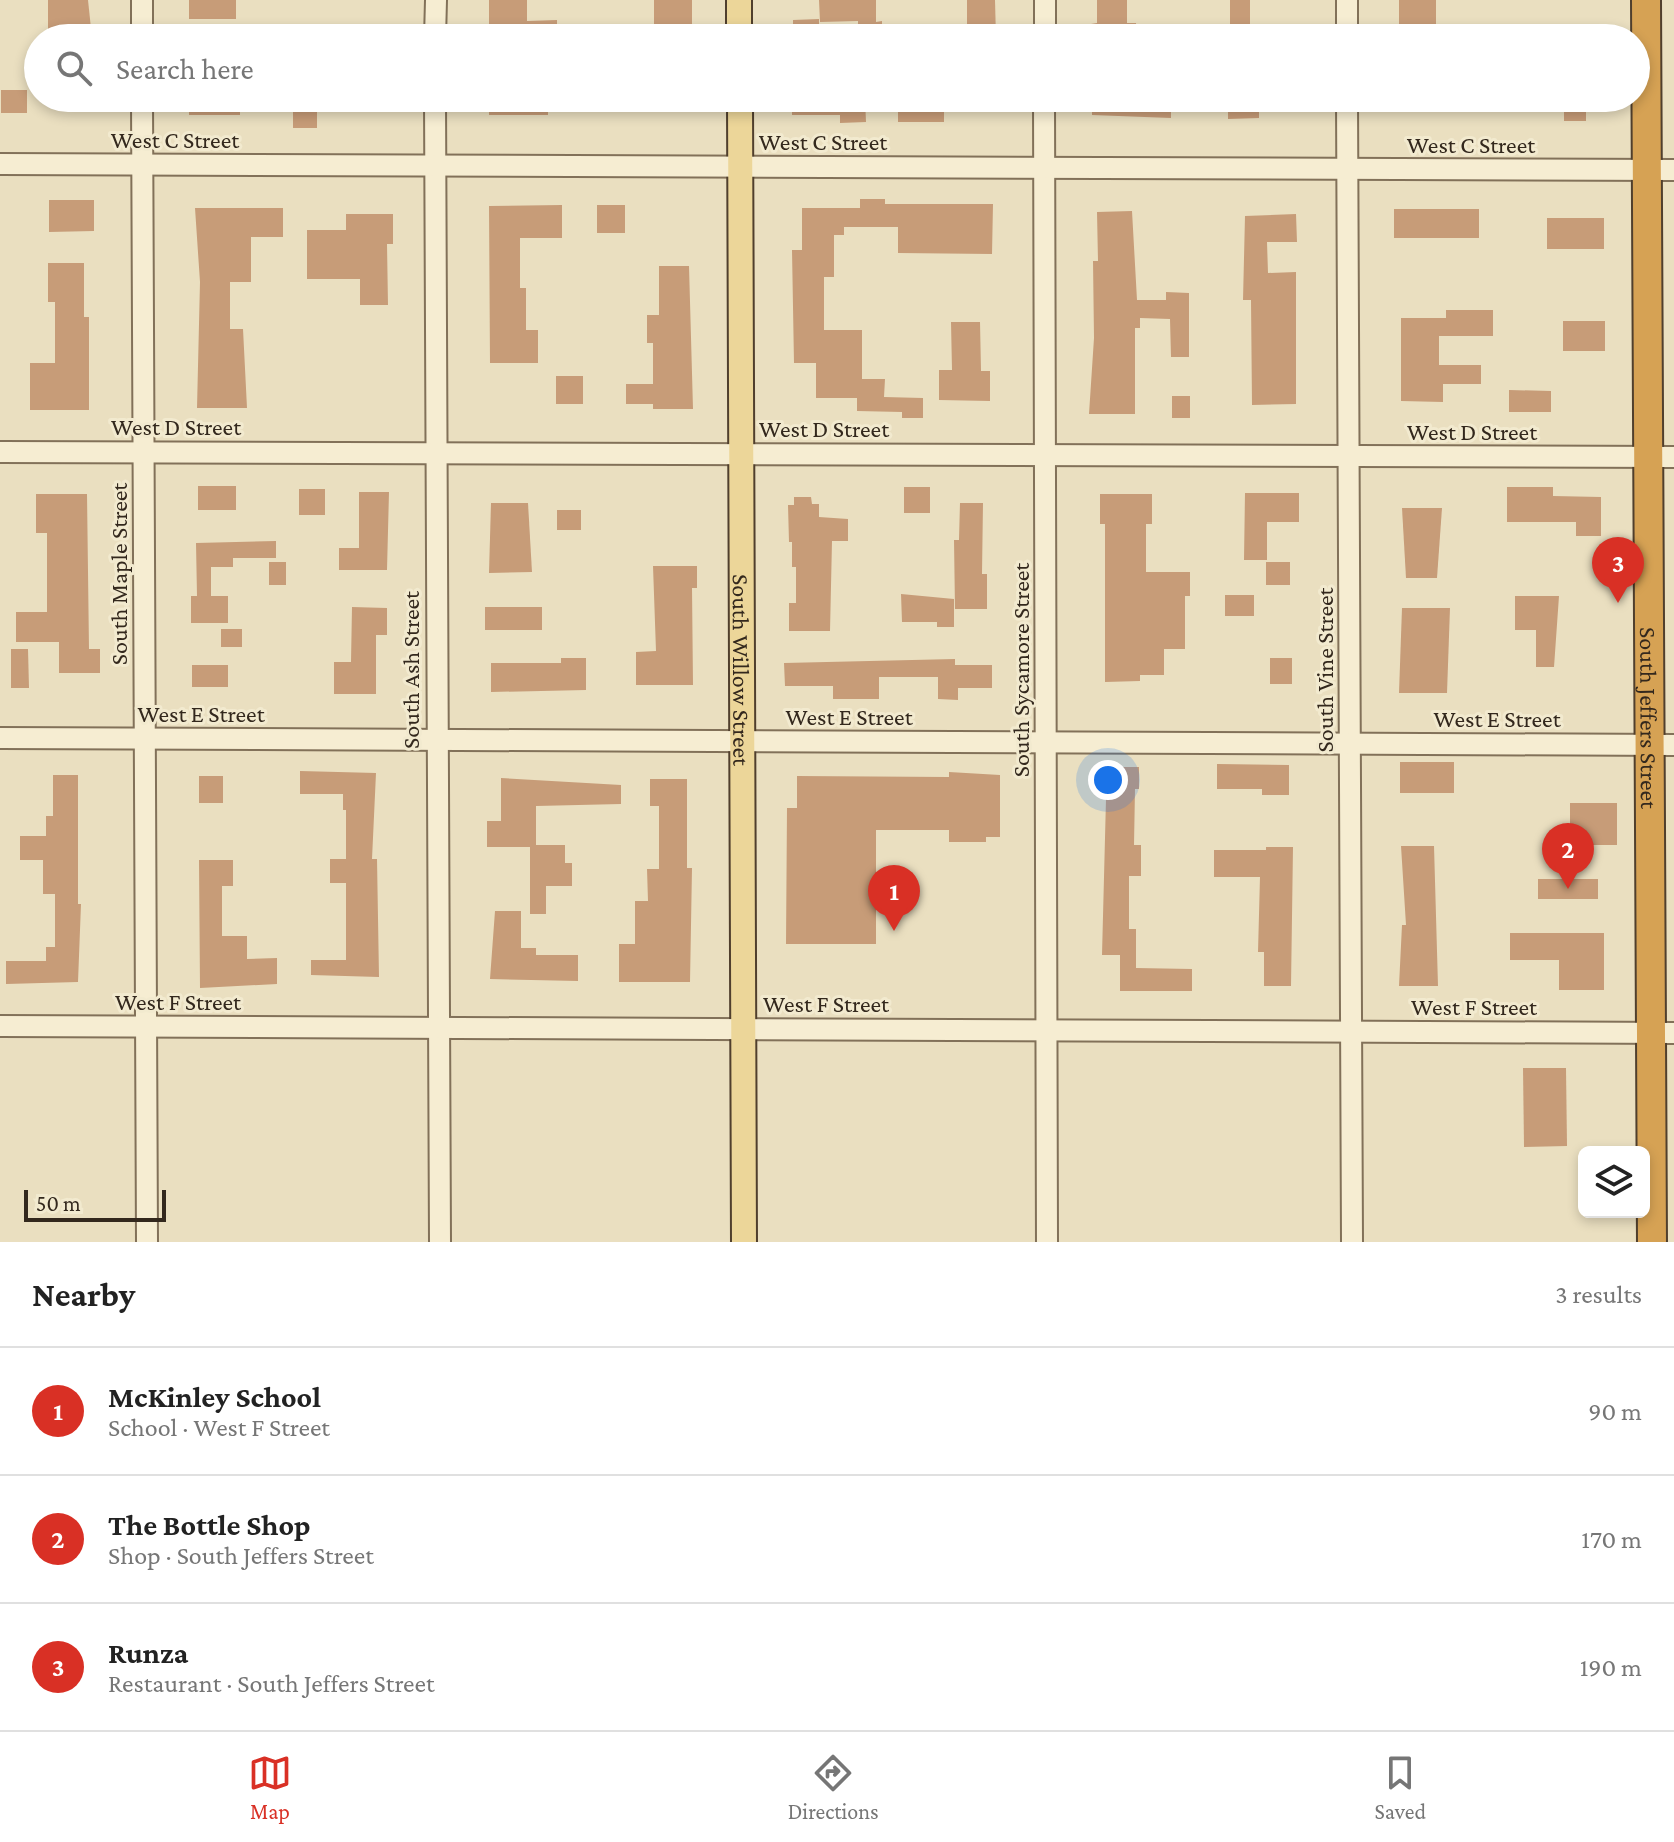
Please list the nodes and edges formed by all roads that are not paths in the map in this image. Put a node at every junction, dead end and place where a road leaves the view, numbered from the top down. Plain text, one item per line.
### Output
1 (142, 0) edge
2 (436, 0) edge
3 (739, 0) edge
4 (1045, 0) edge
5 (1347, 0) edge
6 (1646, 0) edge
7 (142, 24) edge
8 (435, 24) edge
9 (739, 24) edge
10 (1045, 24) edge
11 (1347, 24) edge
12 (1648, 24) edge
13 (1650, 49) edge
14 (142, 112) edge
15 (435, 112) edge
16 (740, 112) edge
17 (1044, 112) edge
18 (1347, 112) edge
19 (0, 164) edge
20 (142, 164) junction
21 (434, 165) junction
22 (741, 167) junction
23 (1043, 168) junction
24 (1347, 170) junction
25 (1660, 170) edge
26 (0, 452) edge
27 (143, 452) junction
28 (435, 453) junction
29 (743, 454) junction
30 (1046, 455) junction
31 (1349, 456) junction
32 (1661, 457) edge
33 (0, 738) edge
34 (144, 739) junction
35 (437, 741) junction
36 (743, 742) junction
37 (1047, 742) junction
38 (1350, 743) junction
39 (1662, 745) edge
40 (0, 1026) edge
41 (145, 1027) junction
42 (439, 1028) junction
43 (743, 1029) junction
44 (1047, 1030) junction
45 (1352, 1032) junction
46 (1663, 1033) edge
47 (147, 1242) edge
48 (440, 1242) edge
49 (744, 1242) edge
50 (1047, 1242) edge
51 (1352, 1242) edge
52 (1652, 1242) edge

1 - 7 street
2 - 8 street
3 - 9 main road
4 - 10 street
5 - 11 street
6 - 12 highway, South Jeffers Street
13 - 25 highway, South Jeffers Street
14 - 20 street, South Maple Street
15 - 21 street, South Ash Street
16 - 22 main road, South Willow Street
17 - 23 street, South Sycamore Street
18 - 24 street, South Vine Street
19 - 20 street, West C Street
20 - 21 street, West C Street
20 - 27 street, South Maple Street
21 - 22 street, West C Street
21 - 28 street, South Ash Street
22 - 23 street, West C Street
22 - 29 main road, South Willow Street
23 - 24 street, West C Street
23 - 30 street, South Sycamore Street
24 - 25 street, West C Street
24 - 31 street, South Vine Street
25 - 32 highway, South Jeffers Street
26 - 27 street, West D Street
27 - 28 street, West D Street
27 - 34 street, South Maple Street
28 - 29 street, West D Street
28 - 35 street, South Ash Street
29 - 30 street, West D Street
29 - 36 main road, South Willow Street
30 - 31 street, West D Street
30 - 37 street, South Sycamore Street
31 - 32 street, West D Street
31 - 38 street, South Vine Street
32 - 39 highway, South Jeffers Street
33 - 34 street, West E Street
34 - 35 street, West E Street
34 - 41 street, South Maple Street
35 - 36 street, West E Street
35 - 42 street, South Ash Street
36 - 37 street, West E Street
36 - 43 main road, South Willow Street
37 - 38 street, West E Street
37 - 44 street, South Sycamore Street
38 - 39 street, West E Street
38 - 45 street, South Vine Street
39 - 46 highway, South Jeffers Street
40 - 41 street, West F Street
41 - 42 street, West F Street
41 - 47 street, South Maple Street
42 - 43 street, West F Street
42 - 48 street, South Ash Street
43 - 44 street, West F Street
43 - 49 main road, South Willow Street
44 - 45 street, West F Street
44 - 50 street, South Sycamore Street
45 - 46 street, West F Street
45 - 51 street, South Vine Street
46 - 52 highway, South Jeffers Street

